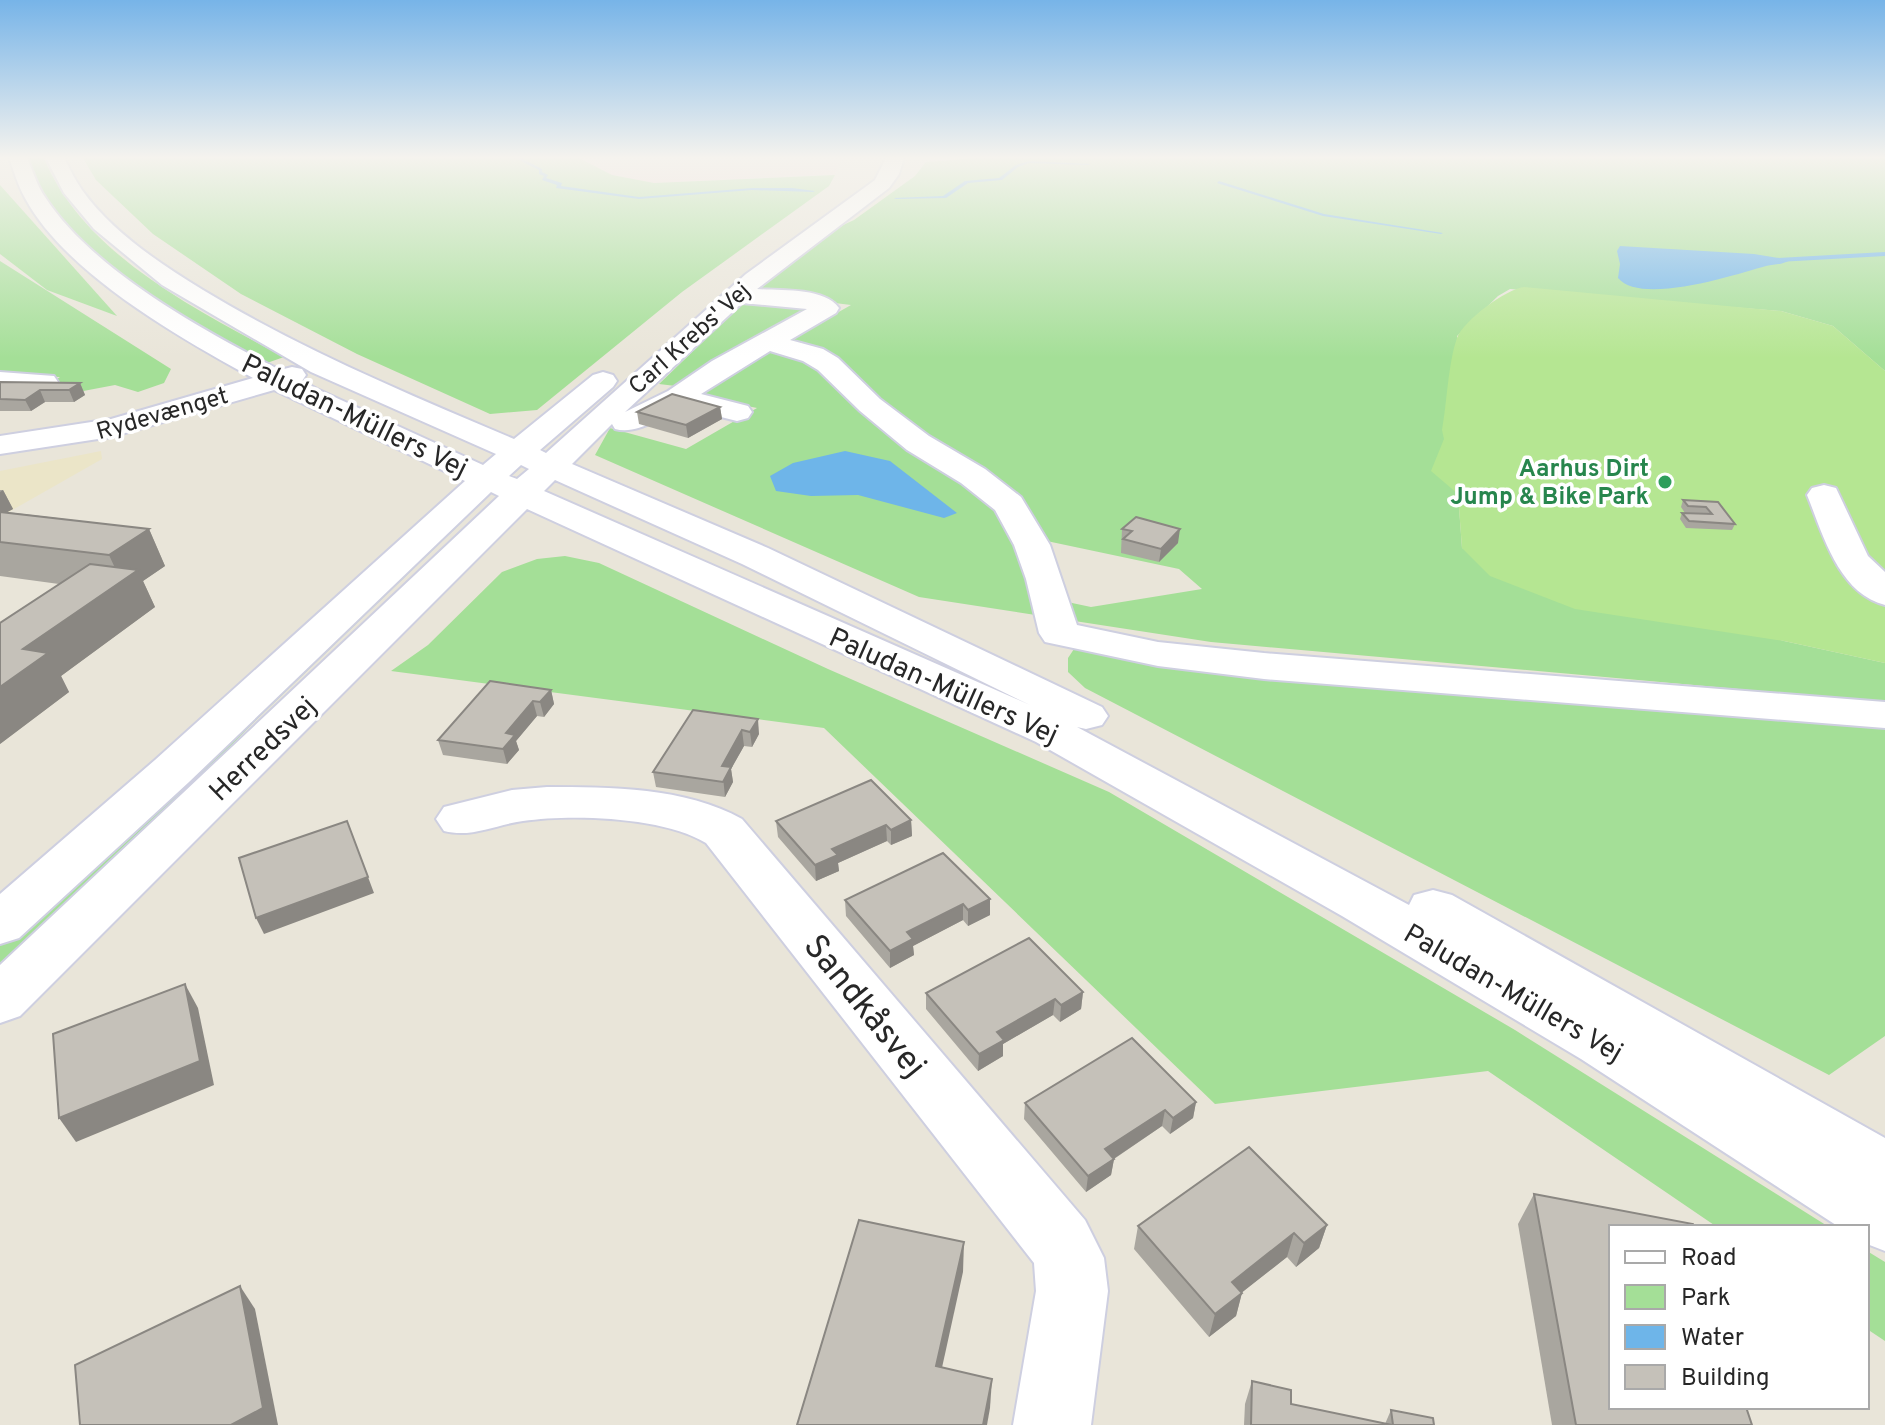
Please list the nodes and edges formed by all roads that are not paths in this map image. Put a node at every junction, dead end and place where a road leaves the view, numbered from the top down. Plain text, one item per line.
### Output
1 (57, 224) edge
2 (104, 224) edge
3 (800, 224) edge
4 (825, 224) edge
5 (736, 295) junction
6 (766, 341) junction
7 (321, 366) junction
8 (277, 380) junction
9 (0, 381) edge
10 (44, 382) edge
11 (678, 397) junction
12 (737, 412) dead end
13 (0, 421) edge
14 (78, 423) dead end
15 (625, 423) dead end
16 (0, 445) edge
17 (32, 458) dead end
18 (0, 464) edge
19 (520, 473) junction
20 (1824, 495) dead end
21 (1885, 593) edge
22 (1885, 715) edge
23 (461, 819) dead end
24 (0, 924) edge
25 (0, 1000) edge
26 (1885, 1172) edge
27 (1885, 1219) edge
28 (1052, 1425) edge

1 - 8 street, Paludan-Müllers Vej
2 - 7 street, Paludan-Müllers Vej
3 - 19 street, Carl Krebs' Vej
4 - 5 street, Carl Krebs' Vej
5 - 6 street
5 - 19 street, Carl Krebs' Vej
6 - 11 street
6 - 22 street
7 - 8 street, Rydevænget
7 - 19 street, Paludan-Müllers Vej
8 - 16 street, Rydevænget
8 - 19 street, Paludan-Müllers Vej
9 - 10 street
11 - 12 street
11 - 15 street
13 - 14 street
17 - 18 street
19 - 24 street, Herredsvej
19 - 25 street, Herredsvej
19 - 26 street, Paludan-Müllers Vej
19 - 27 street, Paludan-Müllers Vej
20 - 21 street
23 - 28 street, Sandkåsvej

